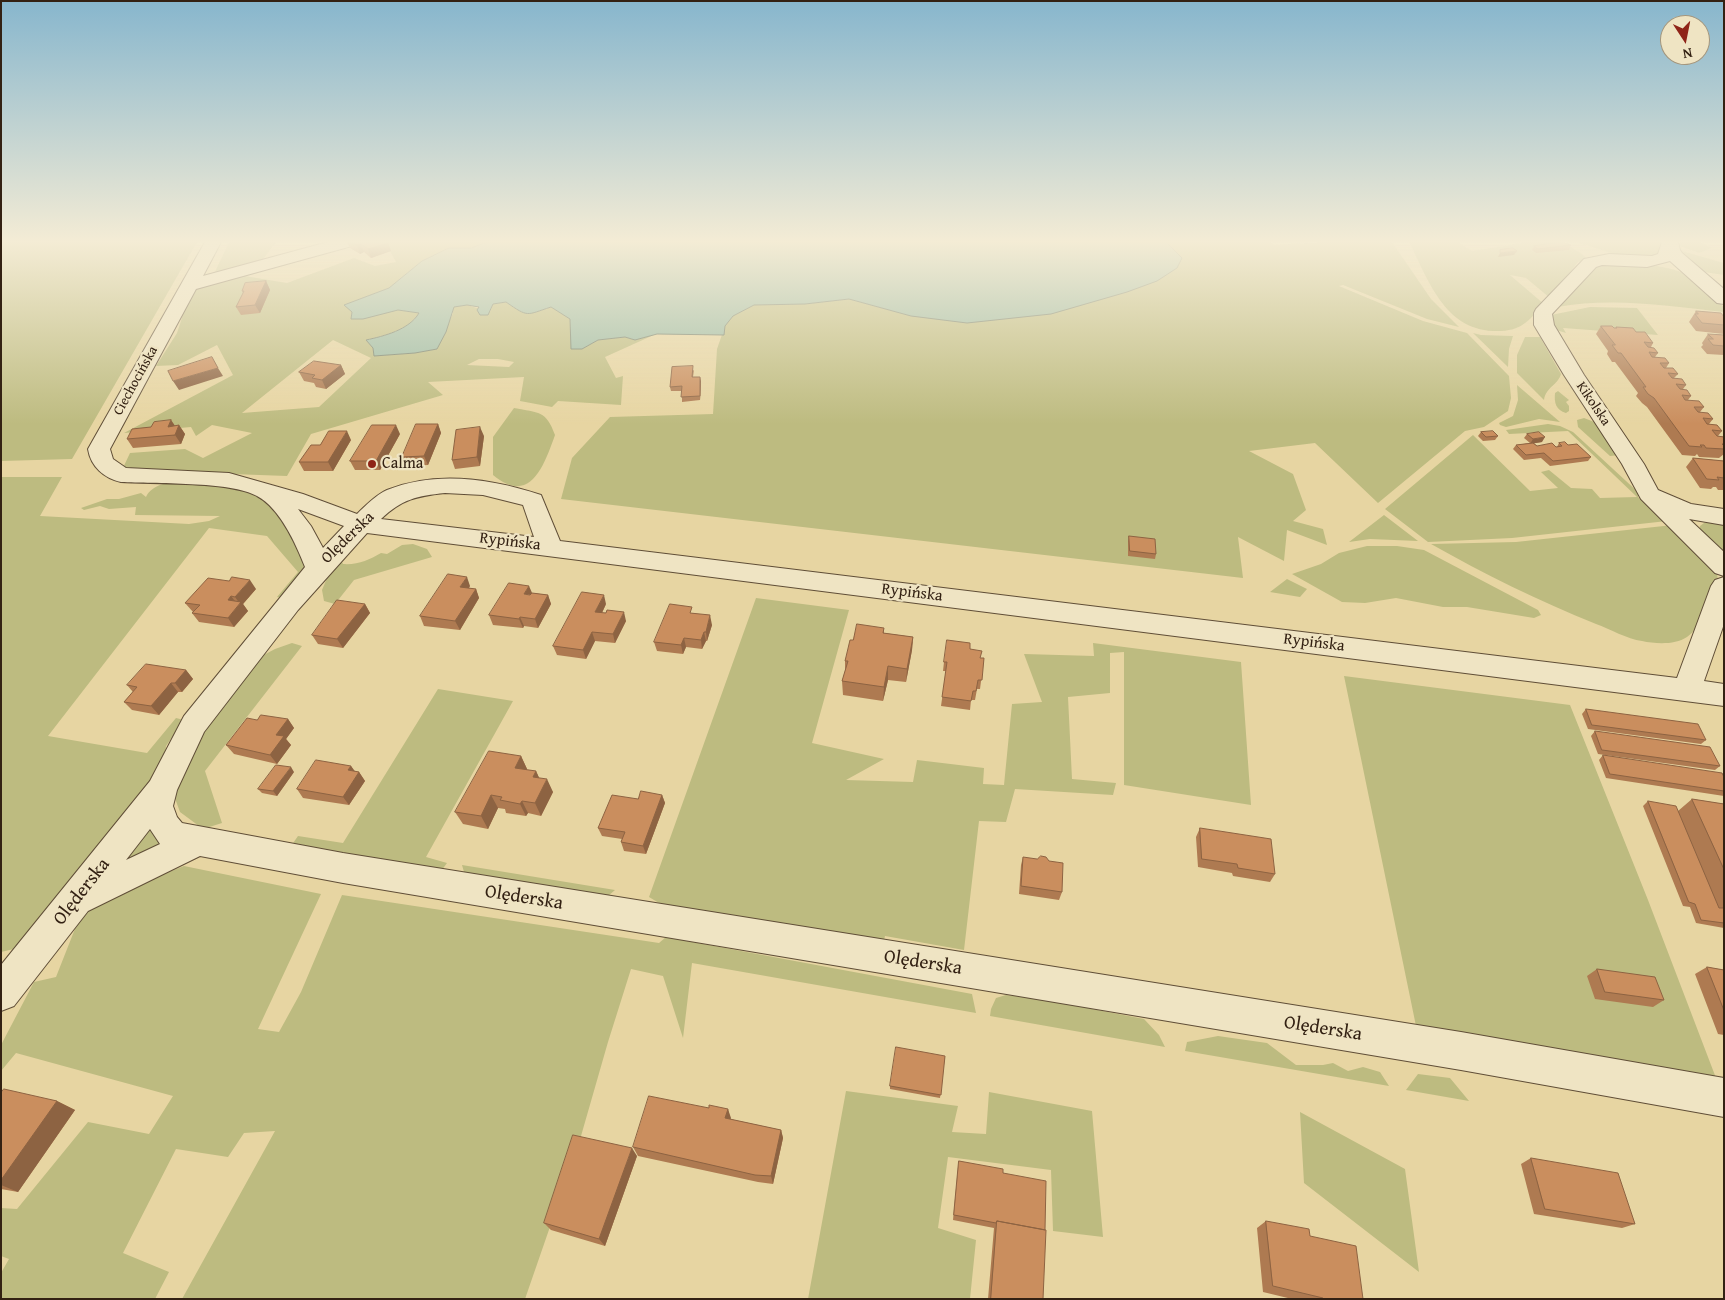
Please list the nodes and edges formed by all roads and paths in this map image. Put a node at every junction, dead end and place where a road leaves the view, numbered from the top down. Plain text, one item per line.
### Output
1 (179, 303) edge
2 (1553, 303) edge
3 (108, 468) joint
4 (265, 490) junction
5 (1649, 494) junction
6 (1714, 516) edge
7 (361, 524) junction
8 (1694, 538) junction
9 (550, 547) junction
10 (318, 567) junction
11 (1724, 567) edge
12 (1724, 586) edge
13 (1687, 690) junction
14 (1724, 695) edge
15 (161, 790) junction
16 (198, 841) junction
17 (76, 900) junction
18 (1, 993) edge
19 (1724, 1098) edge

1 - 3 street, Ciechocińska
2 - 5 street, Kikolska
3 - 4 street, Rypińska
4 - 7 street, Rypińska
4 - 10 street
5 - 6 street
5 - 8 street, Kikolska
6 - 8 street
7 - 9 street, Rypińska
7 - 9 street, Olęderska
7 - 10 street, Olęderska
8 - 11 street, Kikolska
9 - 13 street, Rypińska
10 - 15 street, Olęderska
12 - 13 street
13 - 14 street, Rypińska
15 - 16 street, Olęderska
15 - 17 street, Olęderska
16 - 17 street
16 - 19 street, Olęderska
17 - 18 street, Olęderska

